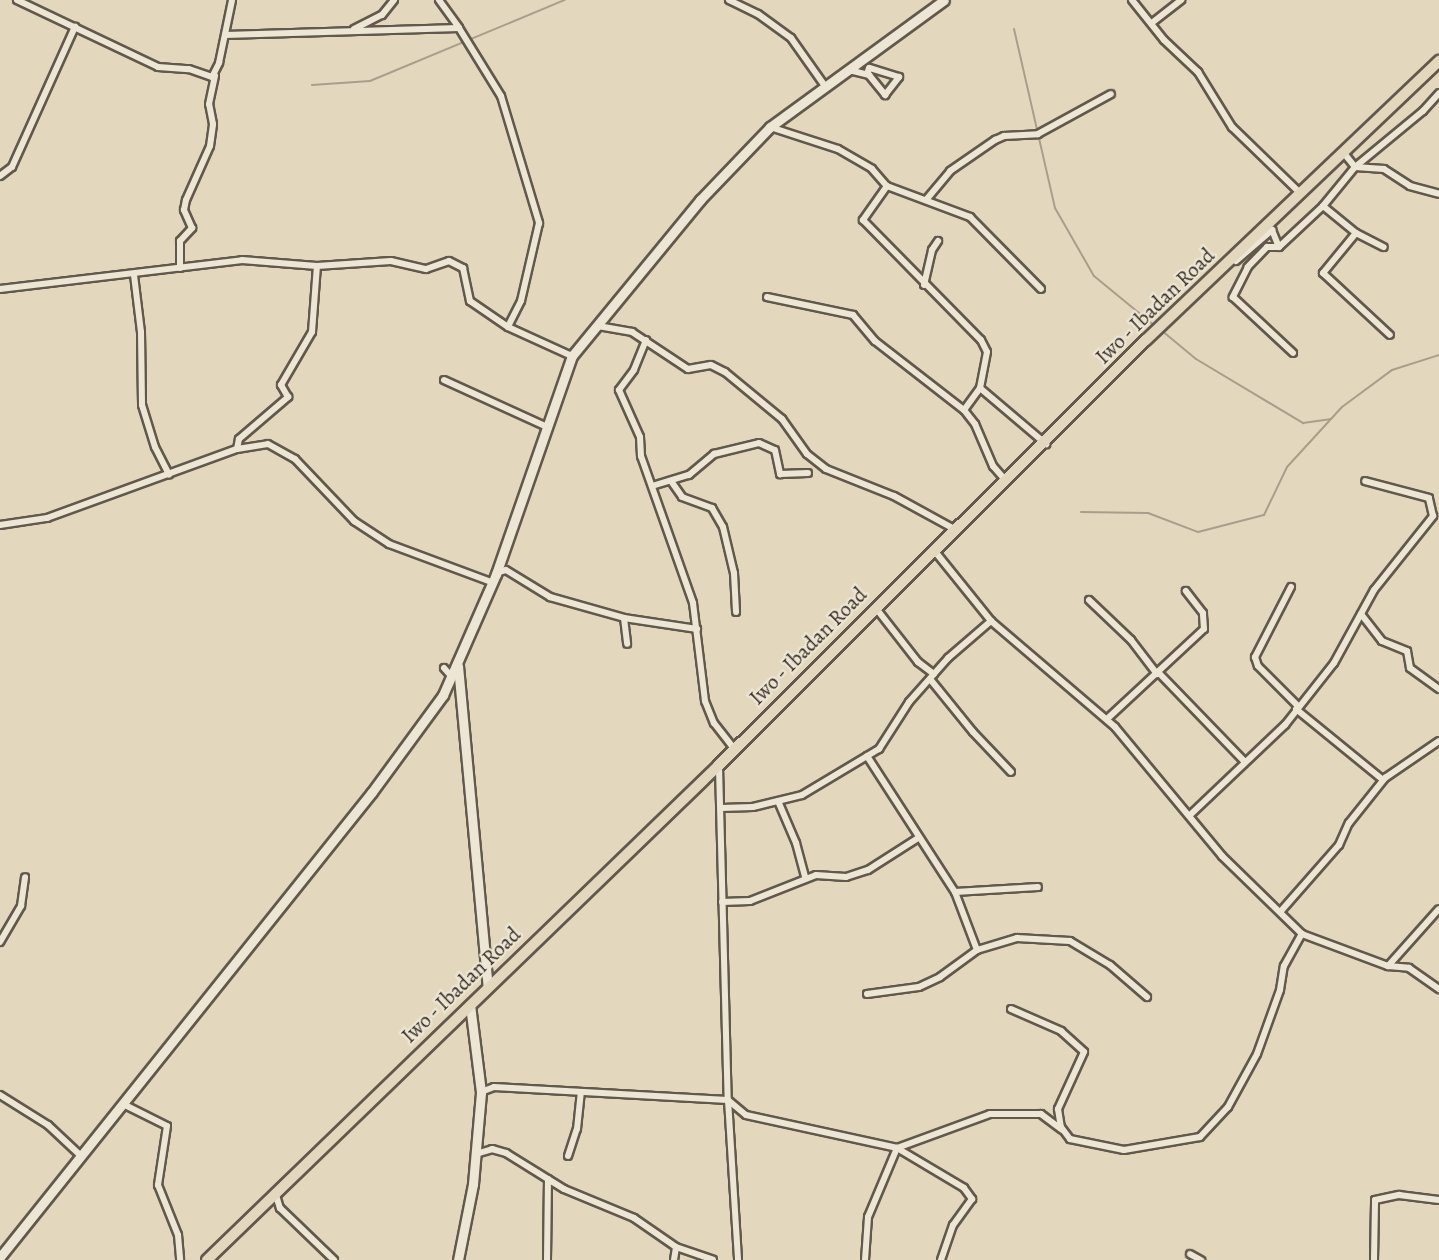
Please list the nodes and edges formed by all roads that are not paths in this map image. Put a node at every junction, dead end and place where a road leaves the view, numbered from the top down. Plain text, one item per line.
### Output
1 (17, 0) edge
2 (232, 0) edge
3 (394, 0) edge
4 (439, 0) edge
5 (729, 0) edge
6 (944, 0) edge
7 (1132, 0) edge
8 (1181, 0) edge
9 (1153, 22) junction
10 (75, 27) junction
11 (459, 28) junction
12 (354, 30) junction
13 (225, 35) junction
14 (1439, 61) edge
15 (849, 70) junction
16 (867, 74) junction
17 (215, 76) junction
18 (825, 86) junction
19 (1439, 93) edge
20 (1111, 94) dead end
21 (770, 127) junction
22 (1343, 152) junction
23 (1355, 167) junction
24 (0, 176) edge
25 (887, 186) junction
26 (1300, 193) junction
27 (1439, 194) edge
28 (926, 200) junction
29 (1323, 206) junction
30 (1356, 233) junction
31 (938, 241) dead end
32 (1279, 248) junction
33 (1384, 248) dead end
34 (317, 266) junction
35 (180, 268) junction
36 (134, 274) junction
37 (924, 285) junction
38 (0, 289) edge
39 (1041, 289) dead end
40 (767, 297) dead end
41 (1170, 318) junction
42 (598, 326) junction
43 (508, 327) junction
44 (1390, 335) dead end
45 (646, 340) junction
46 (1293, 353) dead end
47 (572, 356) junction
48 (444, 380) dead end
49 (980, 388) junction
50 (964, 411) junction
51 (544, 426) junction
52 (1046, 444) junction
53 (237, 449) junction
54 (808, 473) dead end
55 (169, 476) junction
56 (1005, 480) junction
57 (1365, 481) dead end
58 (671, 482) junction
59 (652, 486) junction
60 (0, 525) edge
61 (957, 531) junction
62 (933, 549) junction
63 (493, 578) junction
64 (1291, 586) dead end
65 (1186, 591) dead end
66 (1089, 600) dead end
67 (875, 607) junction
68 (736, 612) dead end
69 (1361, 614) junction
70 (624, 618) junction
71 (991, 621) junction
72 (697, 629) junction
73 (627, 644) dead end
74 (458, 666) junction
75 (444, 668) dead end
76 (1157, 673) junction
77 (932, 676) junction
78 (452, 677) junction
79 (1439, 689) edge
80 (1297, 707) junction
81 (1107, 719) junction
82 (1439, 741) edge
83 (734, 747) junction
84 (867, 756) junction
85 (1245, 762) junction
86 (719, 765) junction
87 (1011, 772) dead end
88 (1383, 780) junction
89 (778, 801) junction
90 (721, 808) junction
91 (1190, 815) junction
92 (918, 838) junction
93 (25, 877) dead end
94 (805, 877) junction
95 (1038, 887) dead end
96 (955, 892) junction
97 (722, 902) junction
98 (1439, 909) edge
99 (1281, 911) junction
100 (1302, 934) junction
101 (0, 942) edge
102 (977, 950) junction
103 (1388, 966) junction
104 (488, 988) junction
105 (1439, 989) edge
106 (867, 994) dead end
107 (1147, 997) dead end
108 (470, 1005) junction
109 (1011, 1009) dead end
110 (481, 1092) junction
111 (581, 1093) junction
112 (0, 1095) edge
113 (728, 1100) junction
114 (123, 1104) junction
115 (1064, 1131) junction
116 (897, 1148) junction
117 (476, 1154) junction
118 (81, 1156) junction
119 (568, 1156) dead end
120 (548, 1179) junction
121 (274, 1192) junction
122 (1439, 1200) edge
123 (676, 1247) junction
124 (1190, 1254) dead end
125 (0, 1257) edge
126 (180, 1260) edge
127 (207, 1260) edge
128 (334, 1260) edge
129 (459, 1260) edge
130 (547, 1260) edge
131 (674, 1260) edge
132 (713, 1260) edge
133 (738, 1260) edge
134 (865, 1260) edge
135 (941, 1260) edge
136 (1201, 1260) edge
137 (1374, 1260) edge

1 - 10 street
2 - 13 street
3 - 12 street
4 - 11 street
5 - 18 street
6 - 15 street
7 - 9 street
8 - 9 street
9 - 26 street
10 - 17 street
10 - 24 street
11 - 12 street
11 - 43 street
12 - 13 street
13 - 17 street
14 - 22 main road, Iwo - Ibadan Road
15 - 16 street
15 - 18 street
16 - 16 street
17 - 35 street
18 - 21 street
19 - 23 street
20 - 28 street
21 - 25 street
21 - 42 street
22 - 23 street
22 - 26 main road, Iwo - Ibadan Road
23 - 27 street
23 - 29 street
25 - 28 street
25 - 37 street
26 - 41 main road, Iwo - Ibadan Road
28 - 39 street
29 - 30 street
29 - 32 street
30 - 33 street
30 - 44 street
31 - 37 street
32 - 41 street
32 - 46 street
34 - 35 street
34 - 43 street
34 - 53 street
35 - 36 street
36 - 38 street
36 - 55 street
37 - 49 street
40 - 50 street
41 - 52 main road, Iwo - Ibadan Road
42 - 45 street
42 - 47 street
43 - 47 street
45 - 59 street
45 - 61 street
47 - 51 street
48 - 51 street
49 - 50 street
49 - 52 street
50 - 56 street
51 - 63 street
52 - 56 main road, Iwo - Ibadan Road
53 - 55 street
53 - 63 street
54 - 58 street
55 - 60 street
56 - 61 main road, Iwo - Ibadan Road
57 - 69 street
58 - 59 street
58 - 68 street
59 - 72 street
61 - 62 main road, Iwo - Ibadan Road
62 - 67 main road, Iwo - Ibadan Road
62 - 71 street
63 - 70 street
63 - 74 street
64 - 80 street
65 - 76 street
66 - 76 street
67 - 77 street
67 - 83 main road, Iwo - Ibadan Road
69 - 79 street
69 - 80 street
70 - 72 street
70 - 73 street
71 - 77 street
71 - 81 street
72 - 83 street
74 - 78 street
74 - 104 street
75 - 78 street
76 - 81 street
76 - 85 street
77 - 84 street
77 - 87 street
78 - 114 street
80 - 85 street
80 - 88 street
81 - 91 street
82 - 88 street
83 - 86 main road, Iwo - Ibadan Road
84 - 89 street
84 - 92 street
85 - 91 street
86 - 90 street
86 - 104 main road, Iwo - Ibadan Road
88 - 99 street
89 - 90 street
89 - 94 street
90 - 97 street
91 - 99 street
92 - 94 street
92 - 96 street
93 - 101 street
94 - 97 street
95 - 96 street
96 - 102 street
97 - 113 street
98 - 103 street
99 - 100 street
100 - 103 street
100 - 115 street
102 - 106 street
102 - 107 street
103 - 105 street
104 - 108 main road, Iwo - Ibadan Road
108 - 110 street
108 - 121 main road, Iwo - Ibadan Road
109 - 115 street
110 - 111 street
110 - 117 street
111 - 113 street
111 - 119 street
112 - 118 street
113 - 116 street
113 - 133 street
114 - 118 street
114 - 126 street
115 - 116 street
116 - 134 street
116 - 135 street
117 - 120 street
117 - 129 street
118 - 125 street
120 - 123 street
120 - 130 street
121 - 127 main road, Iwo - Ibadan Road
121 - 128 street
122 - 137 street
123 - 131 street
123 - 132 street
124 - 136 street

